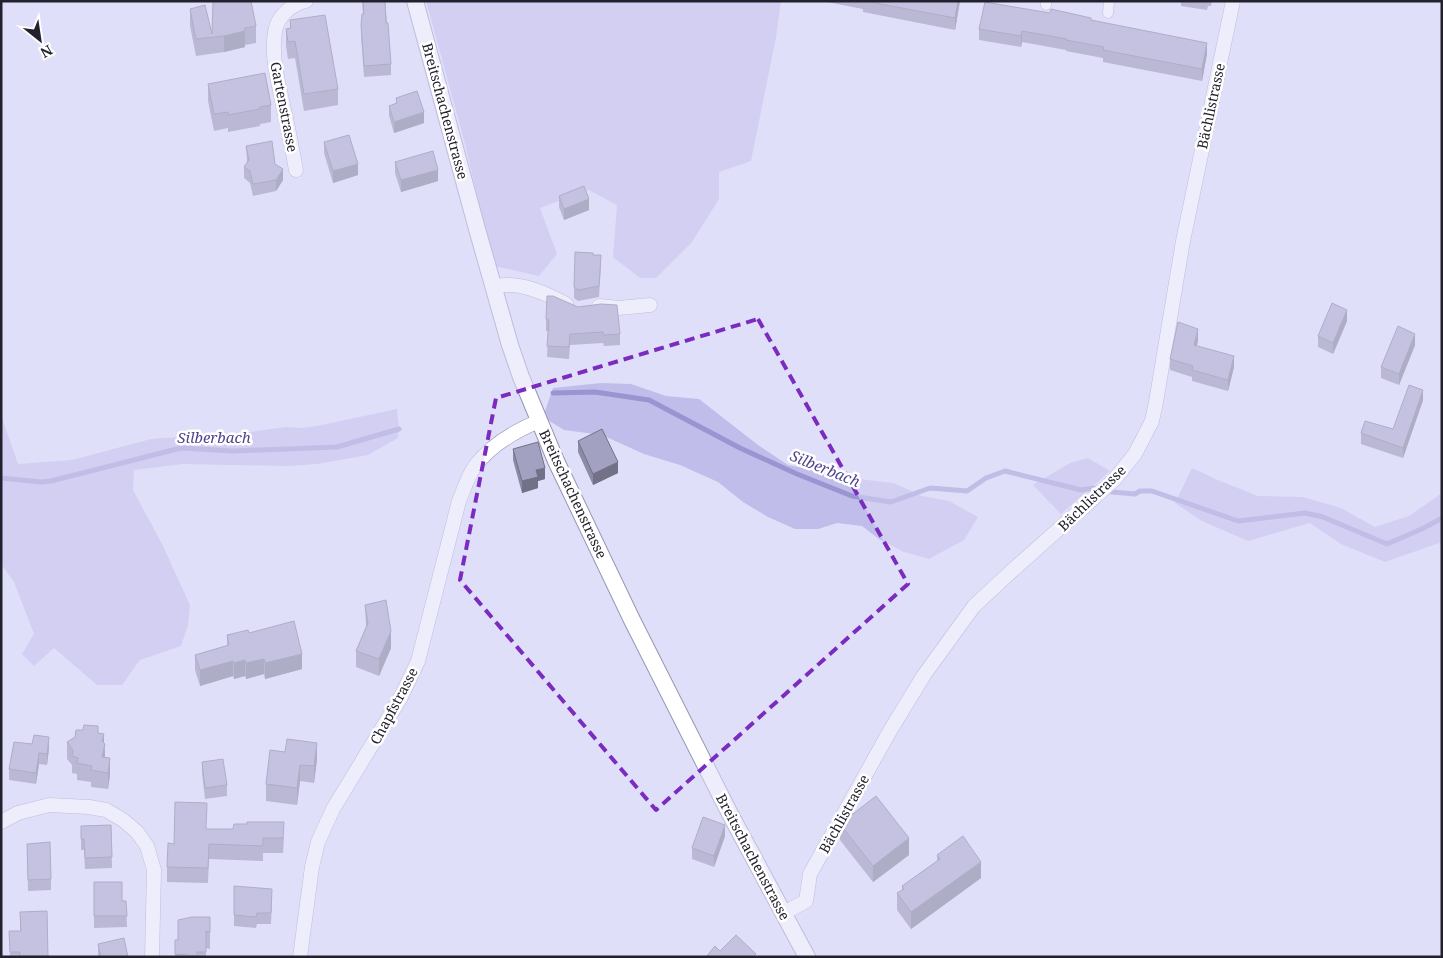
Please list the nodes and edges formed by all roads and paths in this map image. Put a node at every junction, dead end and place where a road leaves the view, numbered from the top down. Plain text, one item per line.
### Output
1 (306, 1) edge
2 (415, 1) edge
3 (1110, 1) edge
4 (1233, 1) edge
5 (1108, 13) dead end
6 (296, 170) dead end
7 (493, 287) junction
8 (650, 305) dead end
9 (539, 421) junction
10 (1, 822) edge
11 (784, 913) junction
12 (152, 957) edge
13 (300, 957) edge
14 (808, 957) edge

1 - 6 street, Gartenstrasse
2 - 7 street, Breitschachenstrasse
3 - 5 street
4 - 11 street, Bächlistrasse
7 - 8 street
7 - 9 street, Breitschachenstrasse
9 - 11 street, Breitschachenstrasse
9 - 13 street, Chapfstrasse
10 - 12 street
11 - 14 street, Breitschachenstrasse

